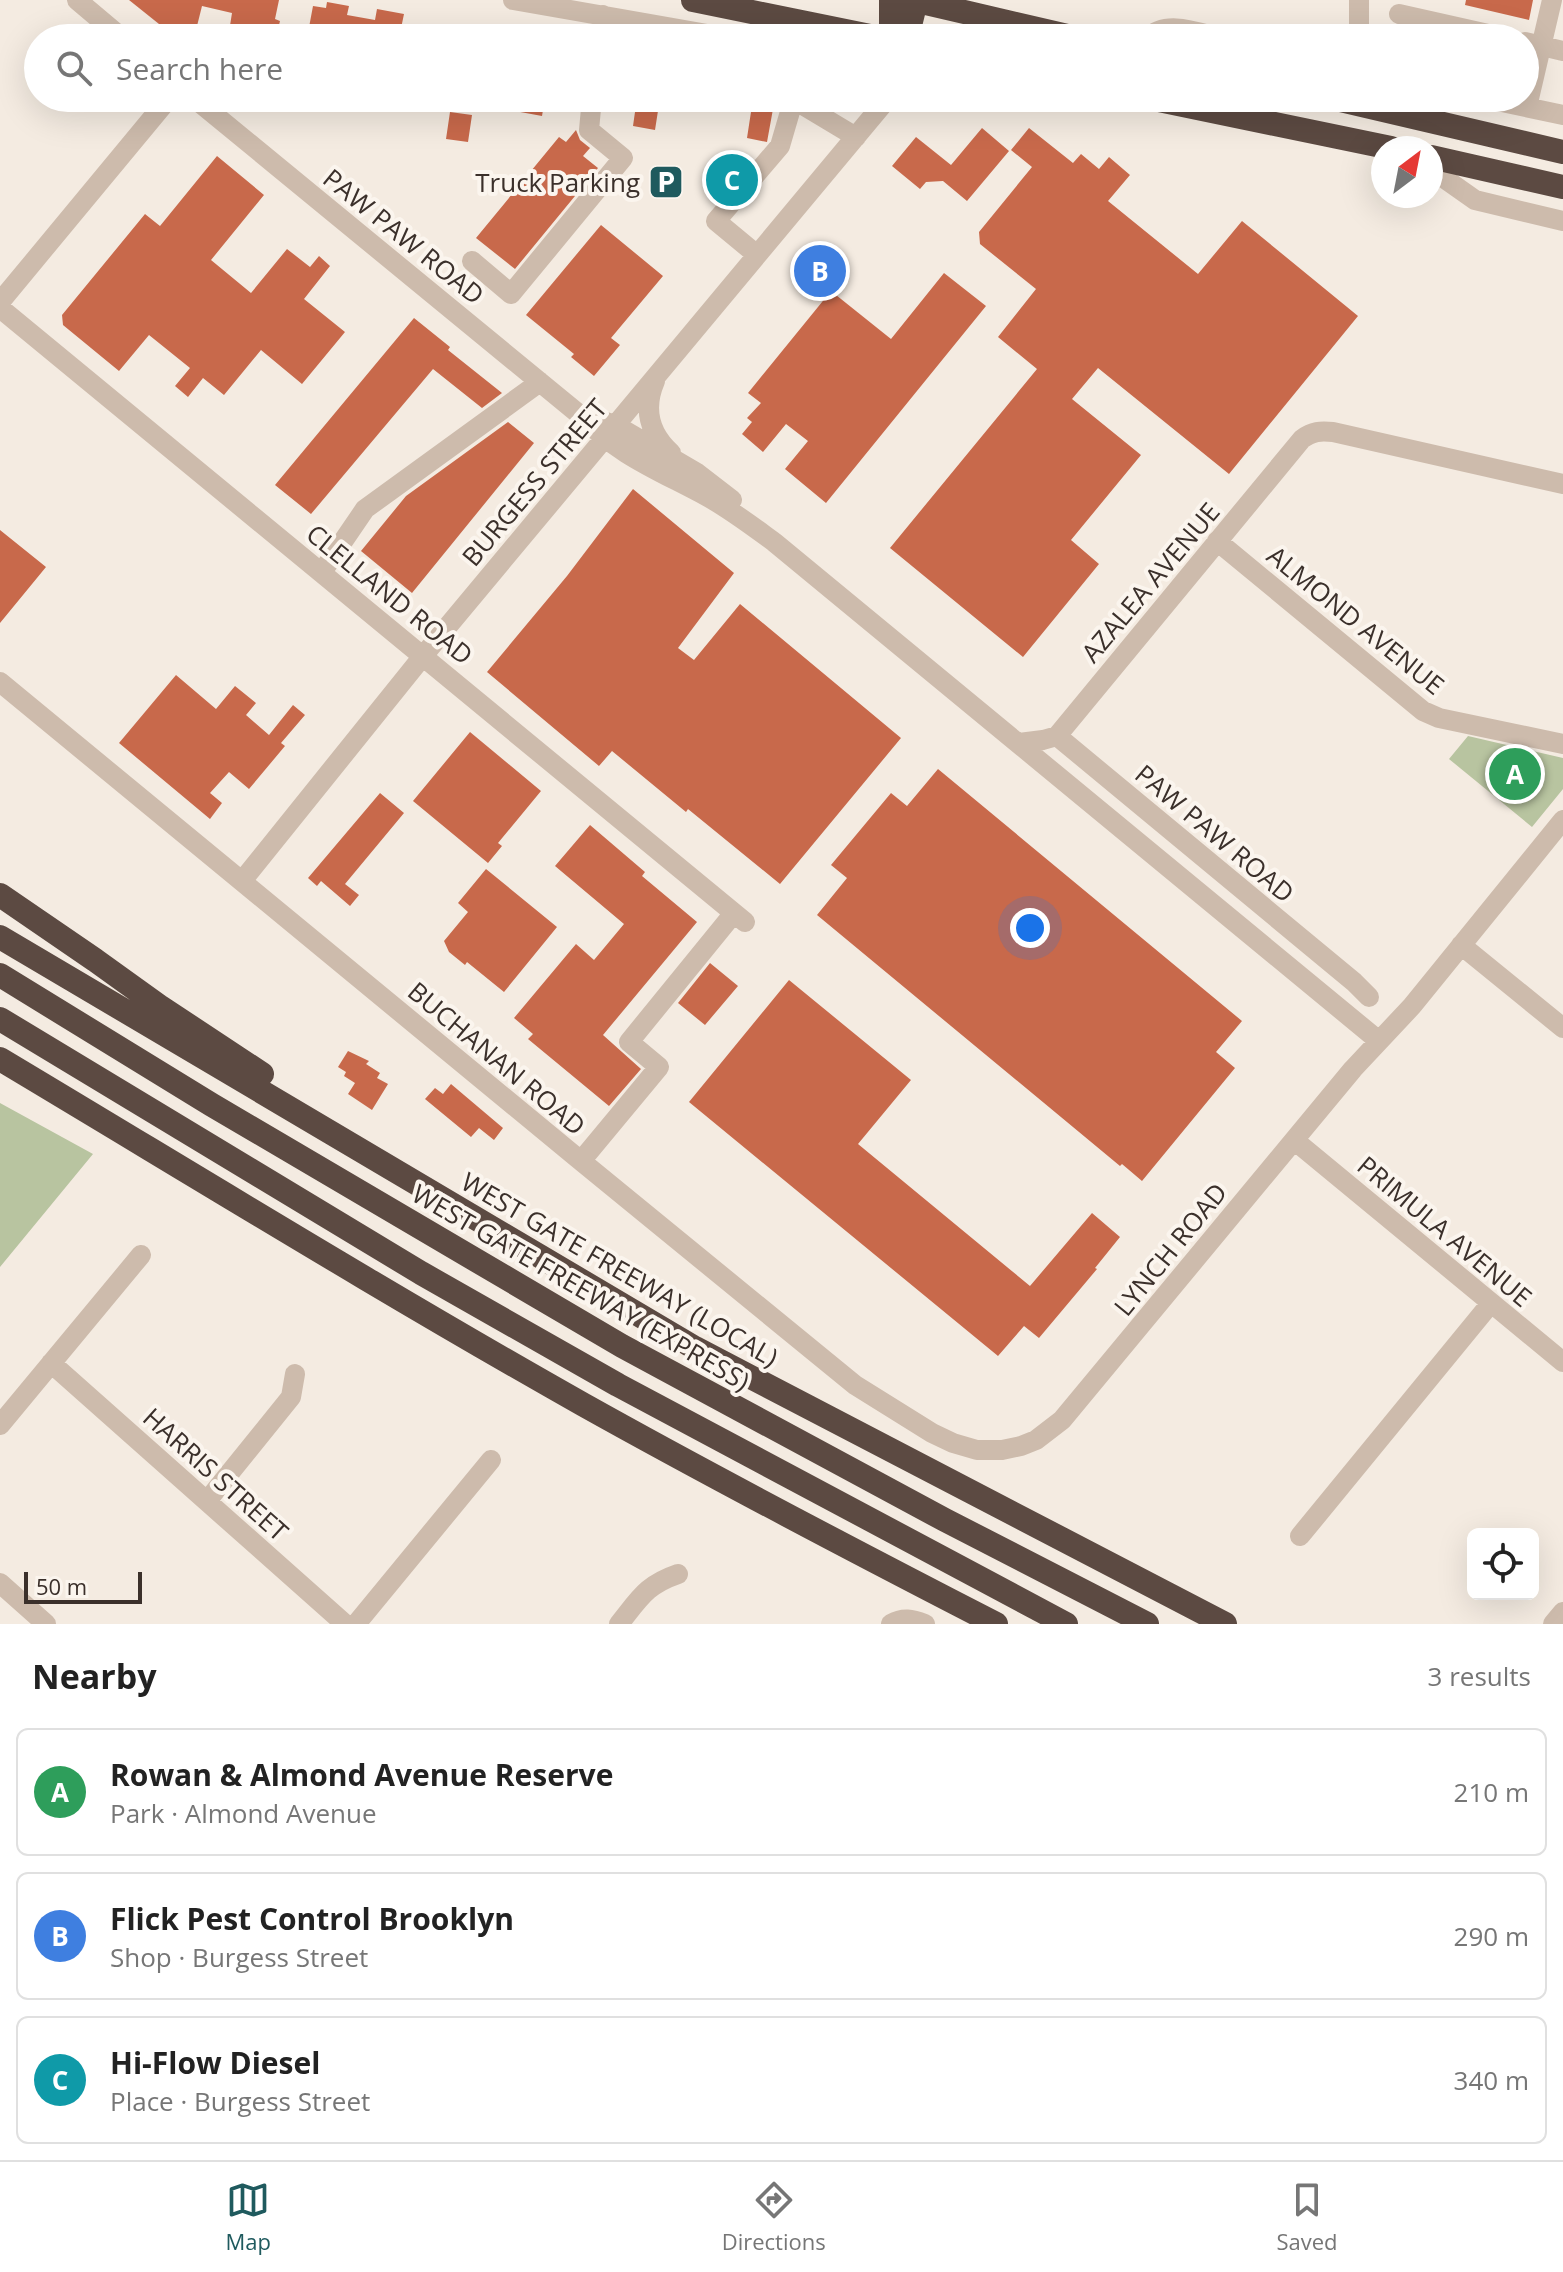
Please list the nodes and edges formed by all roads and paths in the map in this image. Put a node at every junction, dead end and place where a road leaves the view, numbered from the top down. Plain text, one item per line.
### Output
1 (77, 0) edge
2 (513, 0) edge
3 (693, 0) edge
4 (891, 0) edge
5 (915, 0) edge
6 (1359, 0) edge
7 (1552, 0) edge
8 (1399, 14) dead end
9 (603, 15) junction
10 (105, 24) edge
11 (601, 24) edge
12 (653, 24) edge
13 (801, 24) edge
14 (891, 24) edge
15 (910, 24) edge
16 (1017, 24) edge
17 (1359, 24) edge
18 (1444, 24) edge
19 (1539, 30) edge
20 (1539, 45) edge
21 (1563, 51) edge
22 (1539, 110) edge
23 (158, 112) edge
24 (211, 112) edge
25 (591, 112) edge
26 (789, 112) edge
27 (816, 112) edge
28 (874, 112) edge
29 (877, 112) edge
30 (882, 112) edge
31 (1217, 112) edge
32 (1392, 112) edge
33 (1563, 115) edge
34 (871, 120) junction
35 (856, 137) junction
36 (1371, 144) edge
37 (1563, 152) edge
38 (1443, 160) edge
39 (1443, 177) edge
40 (1563, 187) edge
41 (1563, 221) edge
42 (757, 255) junction
43 (472, 261) dead end
44 (0, 305) edge
45 (665, 364) junction
46 (540, 382) junction
47 (609, 432) junction
48 (697, 473) junction
49 (1563, 484) edge
50 (1217, 541) junction
51 (774, 542) junction
52 (322, 572) junction
53 (423, 656) junction
54 (0, 682) edge
55 (1057, 736) junction
56 (1019, 743) junction
57 (1563, 744) edge
58 (1056, 774) junction
59 (1563, 820) edge
60 (242, 881) junction
61 (0, 895) edge
62 (1290, 929) junction
63 (0, 937) edge
64 (1461, 945) junction
65 (1271, 952) junction
66 (0, 975) edge
67 (1369, 997) dead end
68 (0, 1019) edge
69 (1563, 1028) edge
70 (1379, 1041) junction
71 (0, 1059) edge
72 (1294, 1140) junction
73 (581, 1161) junction
74 (141, 1255) dead end
75 (606, 1296) junction
76 (1491, 1303) junction
77 (1563, 1362) edge
78 (51, 1363) junction
79 (295, 1374) dead end
80 (0, 1425) edge
81 (977, 1450) joint
82 (491, 1460) dead end
83 (207, 1501) junction
84 (1300, 1536) dead end
85 (678, 1574) dead end
86 (0, 1583) edge
87 (1563, 1612) edge
88 (46, 1624) edge
89 (345, 1624) edge
90 (356, 1624) edge
91 (619, 1624) edge
92 (891, 1624) edge
93 (925, 1624) edge
94 (996, 1624) edge
95 (1066, 1624) edge
96 (1147, 1624) edge
97 (1225, 1624) edge
98 (1553, 1624) edge

1 - 10 street
2 - 9 street
3 - 13 highway
4 - 14 highway
5 - 15 highway
5 - 16 highway
6 - 17 street
7 - 19 street
8 - 18 street
9 - 11 street
9 - 12 street
20 - 21 street
22 - 33 street
23 - 44 street
24 - 46 street, PAW PAW ROAD
25 - 43 street
26 - 42 street
27 - 35 street
28 - 34 street, BURGESS STREET
29 - 34 street, BURGESS STREET
30 - 34 street
31 - 36 highway
32 - 37 highway
34 - 35 street, BURGESS STREET
35 - 42 street, BURGESS STREET
38 - 40 highway
39 - 41 street
42 - 45 street, BURGESS STREET
44 - 52 street, CLELLAND ROAD
45 - 47 street, BURGESS STREET
45 - 48 street
46 - 47 street, PAW PAW ROAD
46 - 52 street
47 - 48 street, PAW PAW ROAD
47 - 51 street, PAW PAW ROAD
47 - 53 street, BURGESS STREET
48 - 51 street, PAW PAW ROAD
49 - 50 street, AZALEA AVENUE
50 - 55 street, AZALEA AVENUE
50 - 57 street, ALMOND AVENUE
51 - 56 street, PAW PAW ROAD
52 - 53 street, CLELLAND ROAD
53 - 60 street, BURGESS STREET
53 - 73 street, CLELLAND ROAD
54 - 60 street, BUCHANAN ROAD
55 - 56 street
55 - 58 street
55 - 62 street, PAW PAW ROAD
56 - 58 street, PAW PAW ROAD
58 - 65 street, PAW PAW ROAD
59 - 64 street, LYNCH ROAD
60 - 73 street, BUCHANAN ROAD
61 - 75 highway
62 - 65 street
62 - 67 street, PAW PAW ROAD
63 - 75 highway, WEST GATE FREEWAY (LOCAL)
64 - 69 street
64 - 70 street, LYNCH ROAD
65 - 70 street, PAW PAW ROAD
66 - 96 highway, WEST GATE FREEWAY (EXPRESS)
68 - 95 highway
70 - 72 street, LYNCH ROAD
71 - 94 highway
72 - 76 street, PRIMULA AVENUE
72 - 81 street, LYNCH ROAD
73 - 81 street, BUCHANAN ROAD
74 - 78 street
75 - 97 highway, WEST GATE FREEWAY (LOCAL)
76 - 77 street, PRIMULA AVENUE
76 - 84 street
78 - 80 street
78 - 83 street, HARRIS STREET
79 - 83 street
82 - 90 street
83 - 89 street, HARRIS STREET
85 - 91 street
86 - 88 street
87 - 98 street
92 - 93 street

